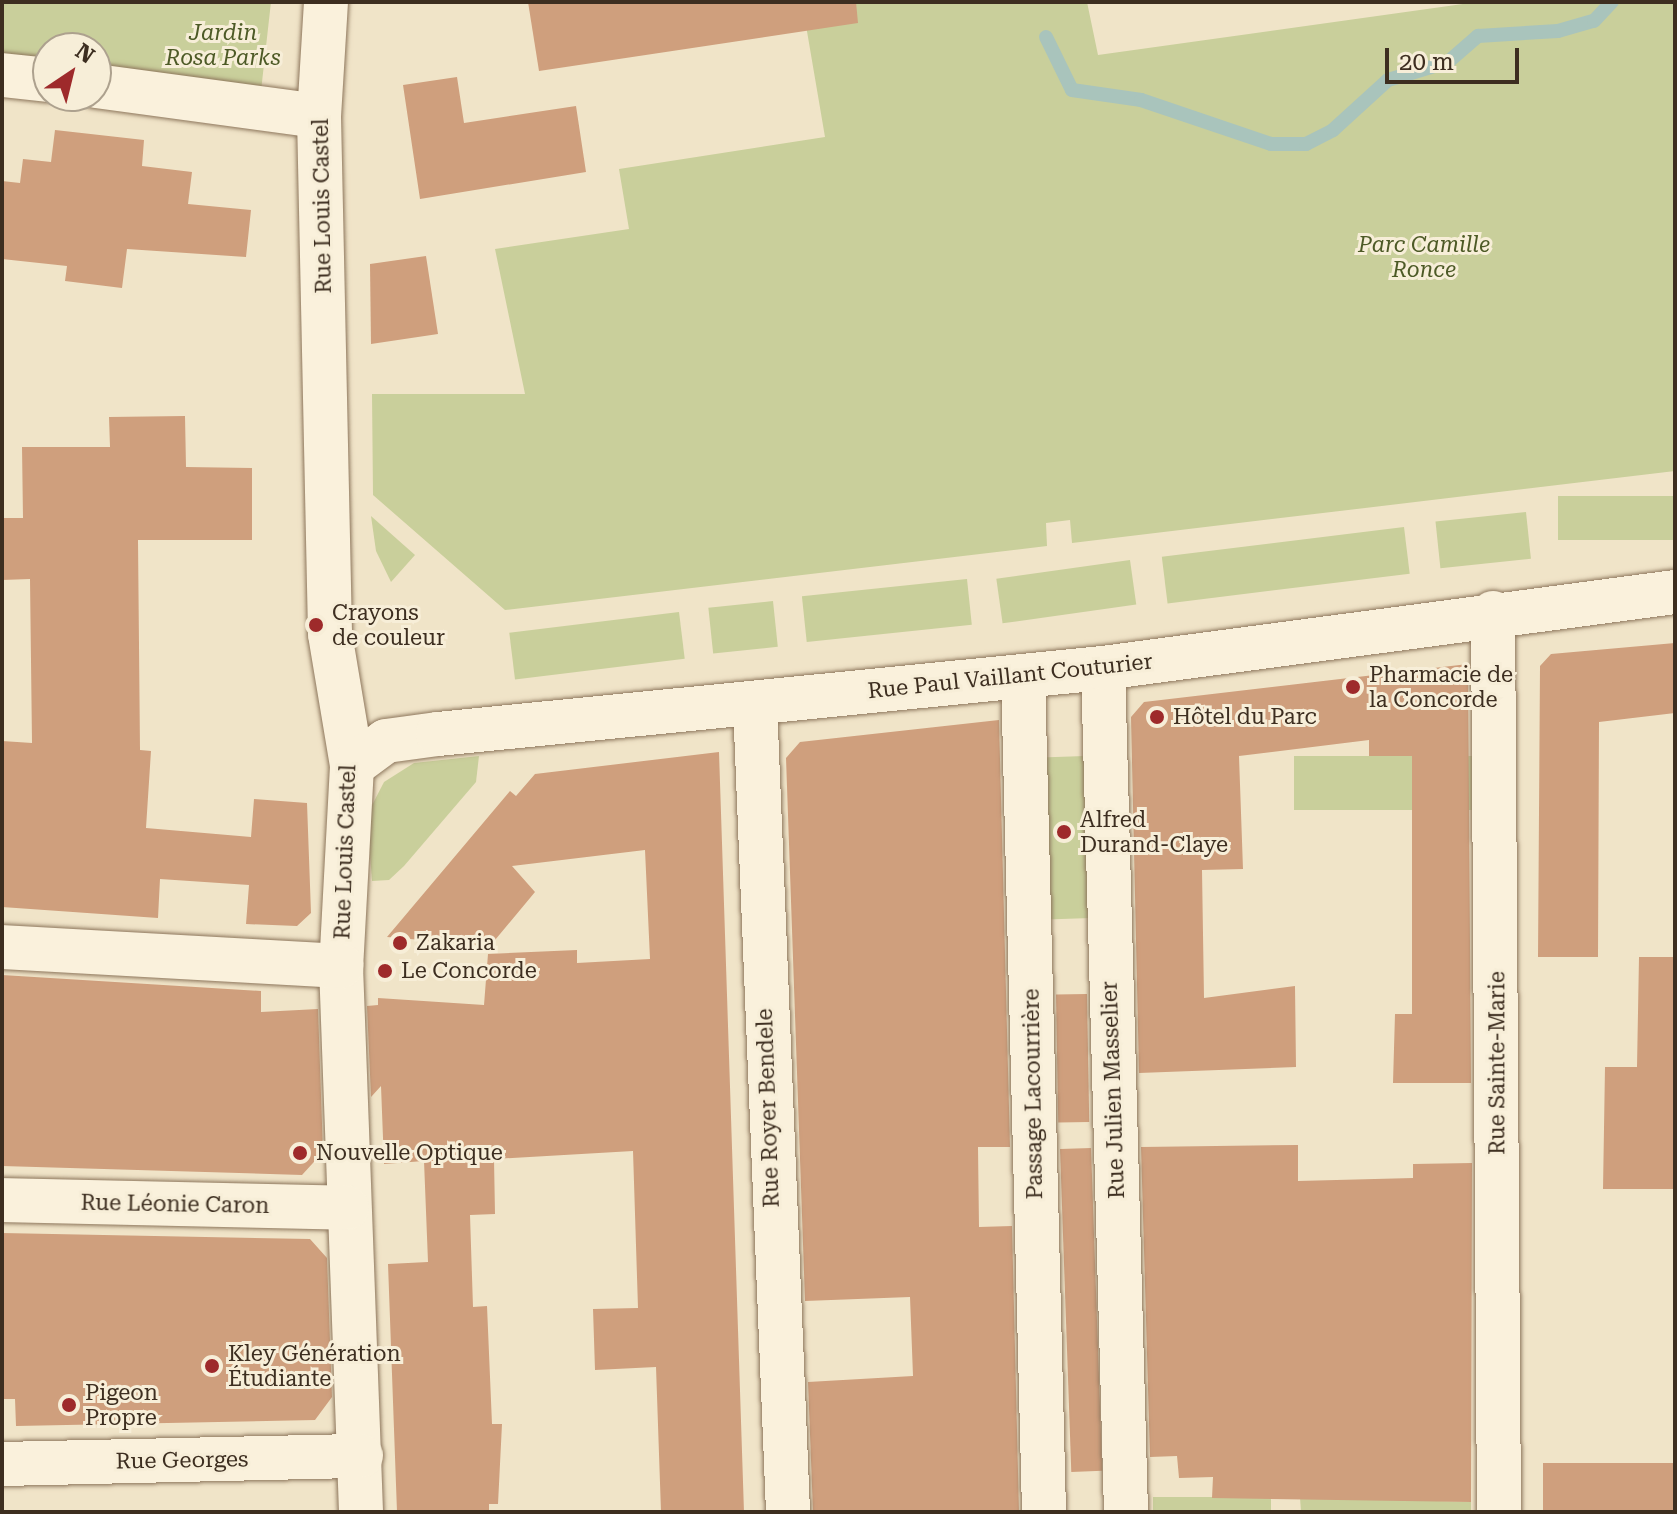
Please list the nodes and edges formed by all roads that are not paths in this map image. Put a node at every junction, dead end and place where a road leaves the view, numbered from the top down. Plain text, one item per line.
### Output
1 (326, 2) edge
2 (2, 75) edge
3 (32, 78) edge
4 (112, 88) edge
5 (319, 116) junction
6 (1675, 592) edge
7 (1493, 613) junction
8 (1103, 668) junction
9 (1023, 676) junction
10 (755, 704) junction
11 (352, 766) junction
12 (2, 947) edge
13 (341, 966) junction
14 (2, 1200) edge
15 (347, 1208) junction
16 (361, 1456) junction
17 (2, 1464) edge
18 (361, 1512) edge
19 (788, 1512) edge
20 (1044, 1512) edge
21 (1126, 1512) edge
22 (1499, 1512) edge

1 - 5 street, Rue Louis Castel
2 - 3 street
4 - 5 street
5 - 11 street, Rue Louis Castel
6 - 7 street, Rue Paul Vaillant Couturier
7 - 8 street, Rue Paul Vaillant Couturier
7 - 22 street, Rue Sainte-Marie
8 - 9 street, Rue Paul Vaillant Couturier
8 - 21 street, Rue Julien Masselier
9 - 10 street, Rue Paul Vaillant Couturier
9 - 20 street, Passage Lacourrière
10 - 11 street, Rue Paul Vaillant Couturier
10 - 19 street, Rue Royer Bendele
11 - 13 street, Rue Louis Castel
12 - 13 street
13 - 15 street, Rue Louis Castel
14 - 15 street, Rue Léonie Caron
15 - 16 street, Rue Louis Castel
16 - 17 street, Rue Georges
16 - 18 street, Rue Louis Castel

